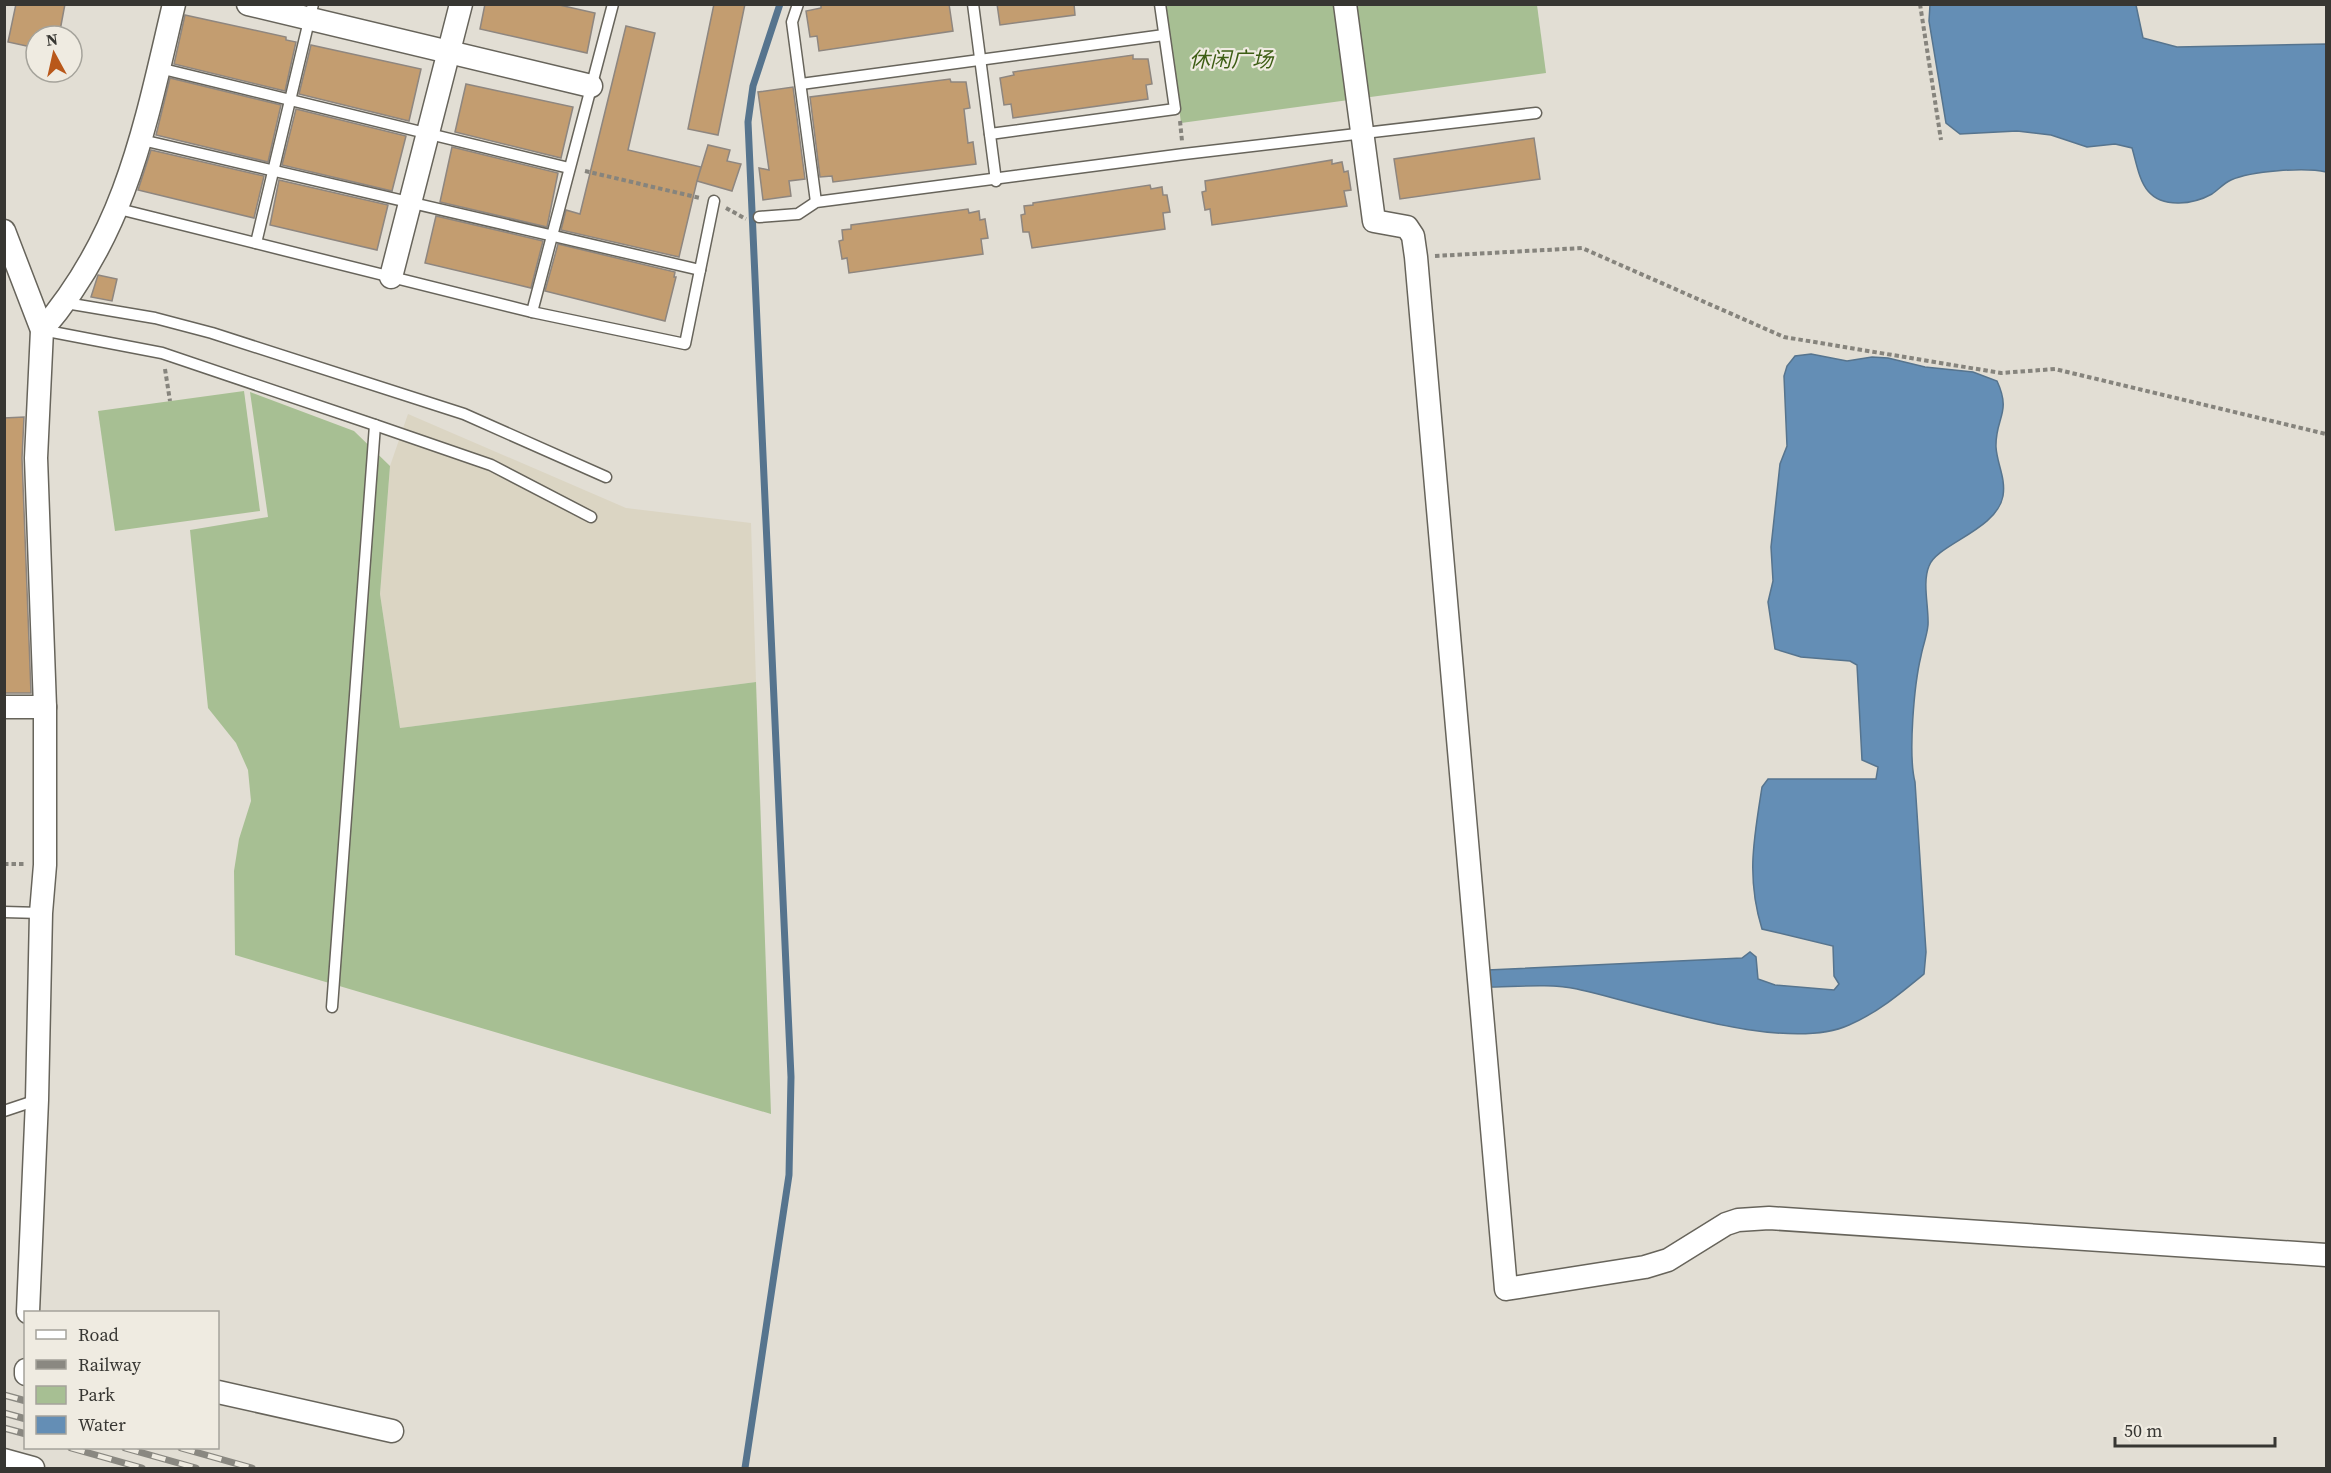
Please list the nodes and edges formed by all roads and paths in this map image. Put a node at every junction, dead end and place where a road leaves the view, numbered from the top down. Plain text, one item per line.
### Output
1 (174, 4) edge
2 (248, 4) edge
3 (461, 4) edge
4 (613, 4) edge
5 (798, 4) edge
6 (973, 4) edge
7 (1160, 4) edge
8 (1345, 4) edge
9 (1920, 4) edge
10 (311, 11) edge
11 (1164, 35) junction
12 (449, 53) junction
13 (980, 60) junction
14 (159, 68) junction
15 (801, 84) junction
16 (591, 86) junction
17 (290, 99) junction
18 (1536, 113) dead end
19 (428, 134) junction
20 (990, 135) junction
21 (1364, 135) junction
22 (142, 140) junction
23 (1941, 140) dead end
24 (569, 168) junction
25 (273, 170) junction
26 (996, 181) junction
27 (714, 201) junction
28 (816, 202) junction
29 (410, 204) junction
30 (119, 209) junction
31 (759, 218) dead end
32 (744, 219) dead end
33 (4, 231) edge
34 (551, 238) junction
35 (256, 243) junction
36 (1416, 257) junction
37 (700, 270) junction
38 (391, 277) junction
39 (66, 303) junction
40 (532, 312) junction
41 (42, 330) junction
42 (162, 353) junction
43 (170, 401) dead end
44 (375, 425) junction
45 (2326, 434) edge
46 (606, 477) dead end
47 (591, 517) dead end
48 (4, 707) edge
49 (45, 707) junction
50 (4, 912) edge
51 (41, 914) junction
52 (332, 1007) dead end
53 (37, 1100) junction
54 (4, 1111) edge
55 (2326, 1255) edge
56 (28, 1311) edge
57 (219, 1392) edge
58 (392, 1431) dead end
59 (4, 1460) edge
60 (33, 1468) edge

1 - 14 street
2 - 10 street
3 - 12 street
4 - 16 lane
5 - 15 lane
6 - 13 lane
7 - 11 lane
8 - 21 street
9 - 23 path
10 - 12 street
10 - 17 lane
11 - 13 lane
11 - 20 lane
12 - 16 street
12 - 19 street
13 - 15 lane
13 - 20 lane
14 - 17 lane
14 - 22 street
15 - 28 lane
16 - 24 lane
17 - 19 lane
17 - 25 lane
18 - 21 lane
19 - 24 lane
19 - 29 street
20 - 26 lane
21 - 26 lane
21 - 36 street
22 - 25 lane
22 - 30 street
24 - 27 path
24 - 34 lane
25 - 29 lane
25 - 35 lane
26 - 28 lane
27 - 32 path
27 - 37 lane
28 - 31 lane
29 - 34 lane
29 - 38 street
30 - 35 lane
30 - 39 street
33 - 41 street
34 - 37 lane
34 - 40 lane
35 - 38 lane
36 - 45 path
36 - 55 street
37 - 40 lane
38 - 40 lane
39 - 41 street
39 - 46 lane
41 - 42 lane
41 - 49 street
42 - 43 path
42 - 44 lane
44 - 47 lane
44 - 52 lane
48 - 49 street
49 - 51 street
50 - 51 lane
51 - 53 street
53 - 54 lane
53 - 56 street
57 - 58 street
59 - 60 street

